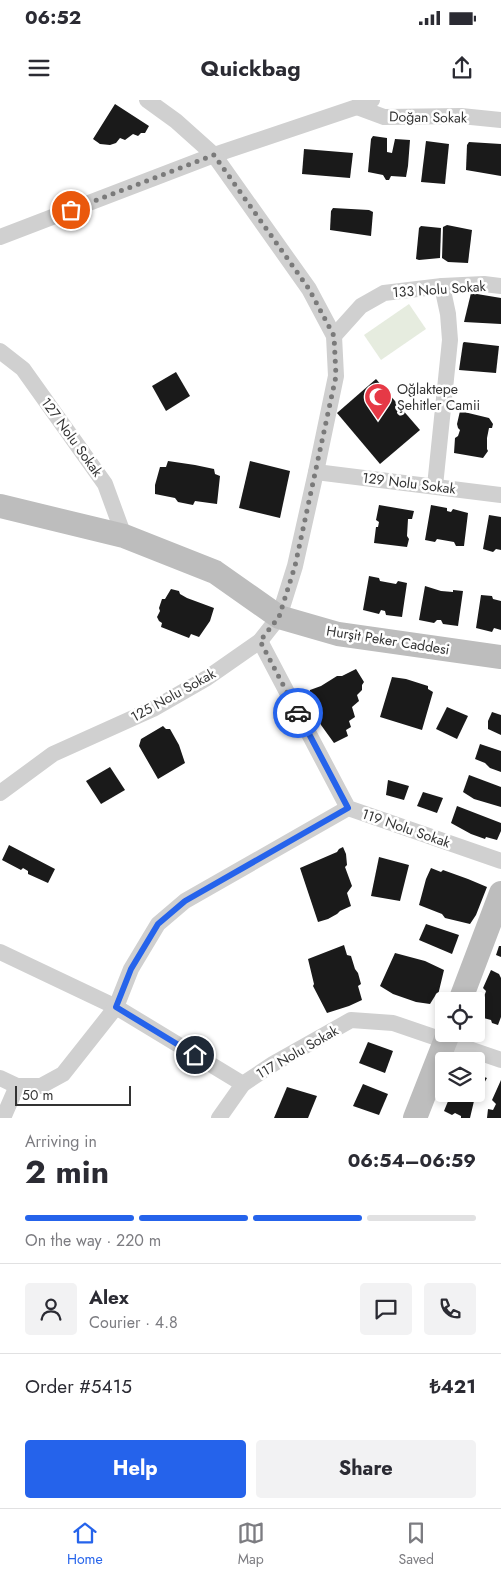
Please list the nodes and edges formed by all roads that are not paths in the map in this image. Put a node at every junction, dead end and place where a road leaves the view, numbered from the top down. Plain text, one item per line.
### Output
1 (147, 100) edge
2 (372, 100) edge
3 (357, 107) junction
4 (501, 120) edge
5 (214, 155) junction
6 (0, 237) edge
7 (442, 286) junction
8 (501, 286) edge
9 (334, 336) junction
10 (0, 351) edge
11 (316, 472) junction
12 (435, 486) junction
13 (501, 495) edge
14 (0, 506) edge
15 (124, 536) junction
16 (279, 617) junction
17 (260, 641) junction
18 (501, 657) edge
19 (0, 793) edge
20 (348, 808) junction
21 (501, 861) edge
22 (501, 893) edge
23 (0, 952) edge
24 (463, 992) edge
25 (116, 1007) junction
26 (435, 1034) edge
27 (445, 1042) edge
28 (459, 1042) edge
29 (501, 1060) edge
30 (0, 1078) edge
31 (243, 1084) junction
32 (17, 1086) junction
33 (3, 1118) edge
34 (219, 1118) edge
35 (415, 1118) edge

1 - 5 street
2 - 3 street
3 - 4 street, Doğan Sokak
3 - 5 street
5 - 6 street
5 - 9 street
7 - 8 street, 133 Nolu Sokak
7 - 9 street, 133 Nolu Sokak
7 - 12 street
9 - 11 street
10 - 15 street, 127 Nolu Sokak
11 - 12 street, 129 Nolu Sokak
11 - 16 street
12 - 13 street, 129 Nolu Sokak
14 - 15 street, Hurşit Peker Caddesi
15 - 16 street, Hurşit Peker Caddesi
16 - 17 street, 125 Nolu Sokak
16 - 18 street, Hurşit Peker Caddesi
17 - 19 street, 125 Nolu Sokak
17 - 20 street, 119 Nolu Sokak
20 - 21 street, 119 Nolu Sokak
20 - 25 street
22 - 24 street
23 - 25 street, 117 Nolu Sokak
25 - 31 street, 117 Nolu Sokak
25 - 32 street
26 - 31 street, 117 Nolu Sokak
27 - 35 street
28 - 29 street, 117 Nolu Sokak
30 - 32 street
31 - 34 street
32 - 33 street

